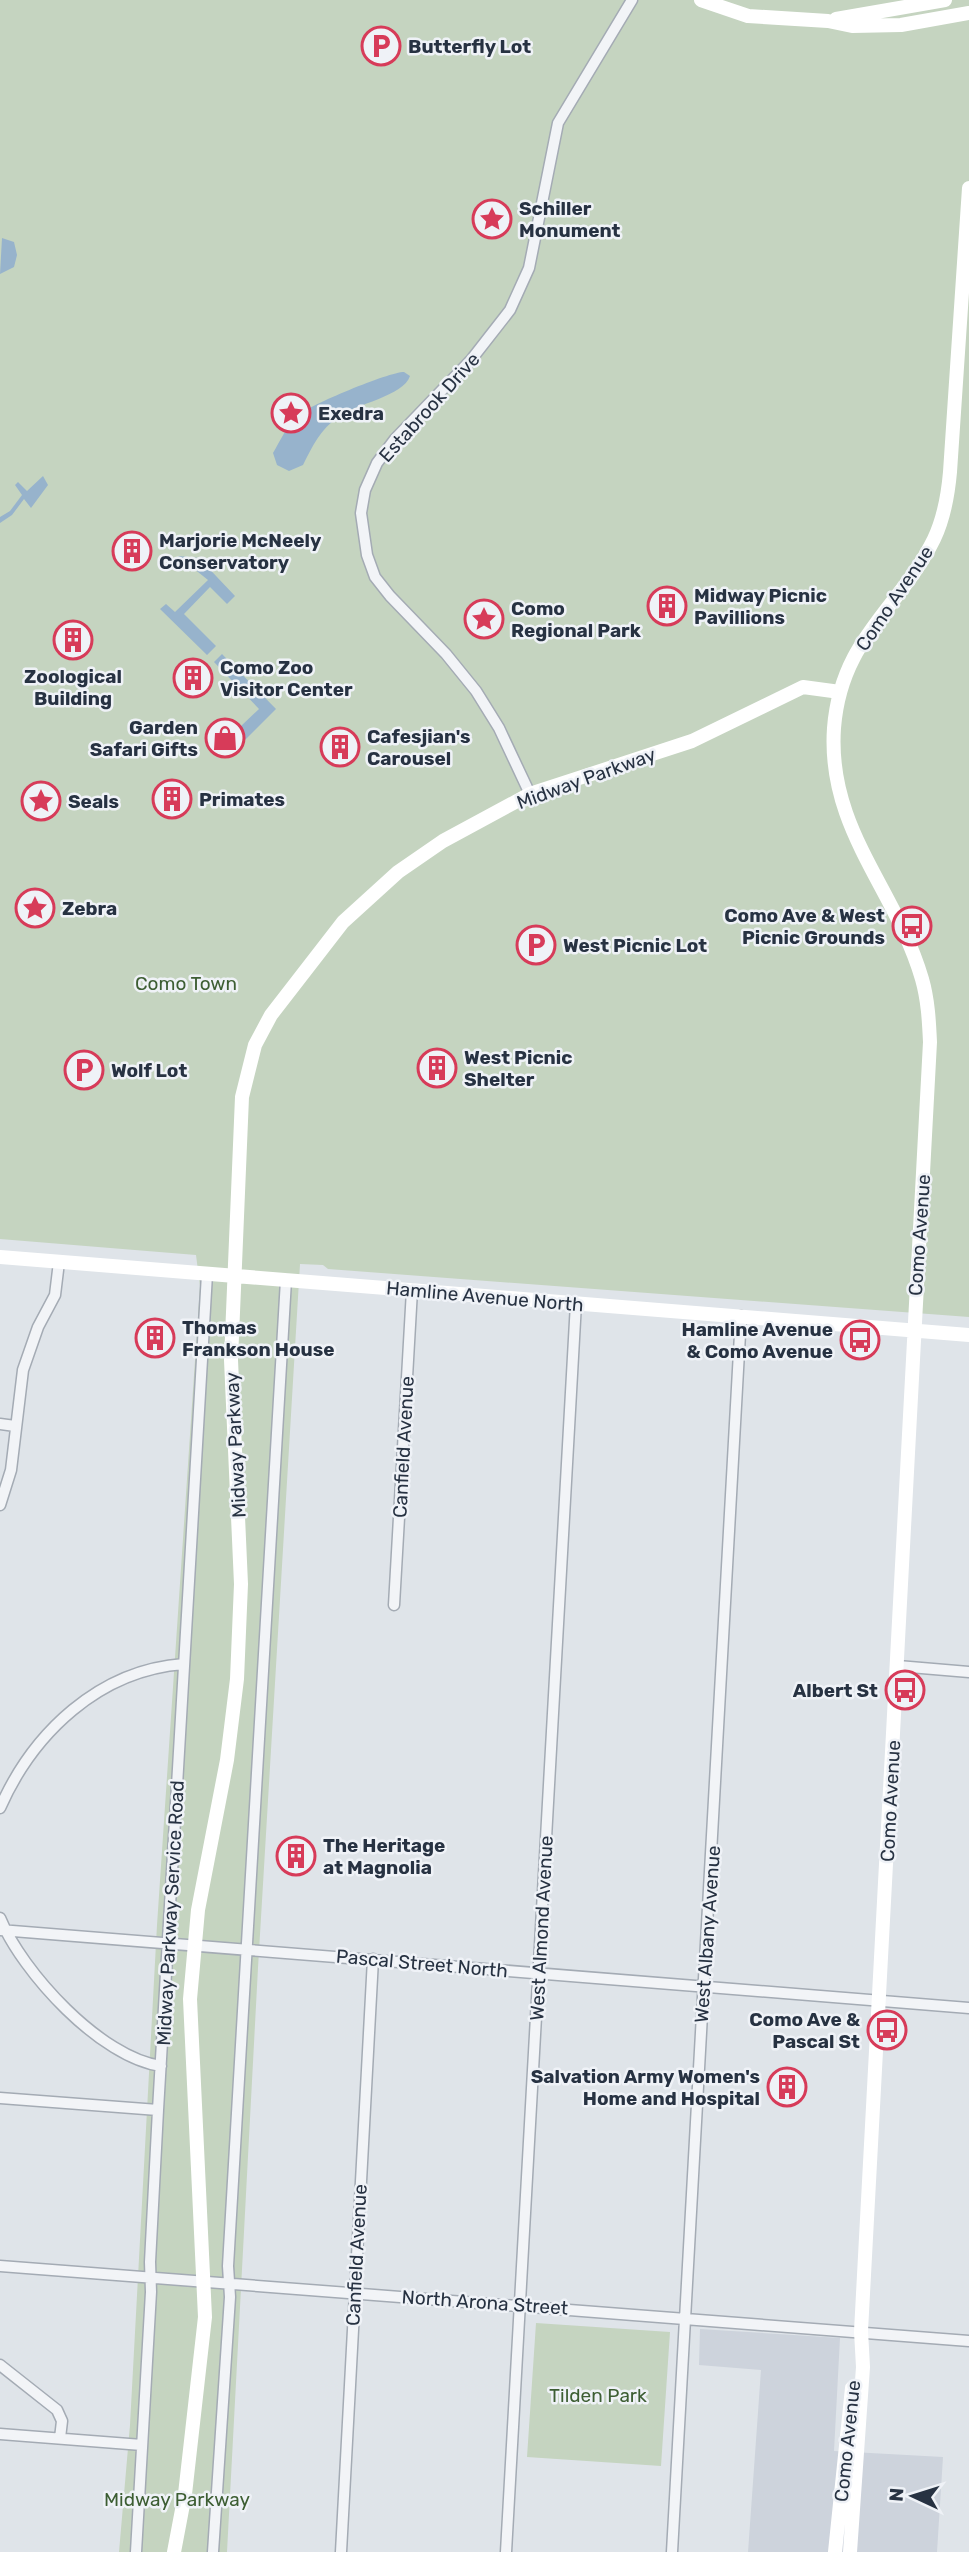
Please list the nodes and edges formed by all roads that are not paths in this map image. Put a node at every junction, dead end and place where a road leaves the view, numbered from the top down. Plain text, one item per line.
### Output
1 (632, 0) edge
2 (701, 0) edge
3 (945, 0) edge
4 (969, 13) edge
5 (828, 21) junction
6 (969, 188) edge
7 (840, 692) junction
8 (530, 794) junction
9 (0, 1257) edge
10 (59, 1262) junction
11 (207, 1274) junction
12 (237, 1277) junction
13 (286, 1280) junction
14 (412, 1290) junction
15 (576, 1303) junction
16 (741, 1316) junction
17 (913, 1331) junction
18 (969, 1335) edge
19 (0, 1424) edge
20 (15, 1426) junction
21 (0, 1505) edge
22 (394, 1605) dead end
23 (184, 1664) junction
24 (898, 1666) junction
25 (969, 1672) edge
26 (0, 1808) edge
27 (0, 1917) edge
28 (3, 1930) edge
29 (168, 1943) junction
30 (194, 1945) junction
31 (246, 1949) junction
32 (373, 1959) junction
33 (540, 1974) junction
34 (704, 1986) junction
35 (879, 2000) junction
36 (969, 2007) edge
37 (161, 2066) junction
38 (0, 2098) edge
39 (158, 2110) junction
40 (0, 2266) edge
41 (150, 2277) junction
42 (204, 2281) junction
43 (229, 2281) junction
44 (354, 2292) junction
45 (522, 2306) junction
46 (685, 2319) junction
47 (861, 2331) junction
48 (969, 2340) edge
49 (0, 2365) edge
50 (0, 2434) edge
51 (60, 2438) junction
52 (142, 2445) junction
53 (136, 2552) edge
54 (174, 2552) edge
55 (213, 2552) edge
56 (341, 2552) edge
57 (506, 2552) edge
58 (672, 2552) edge
59 (835, 2552) edge
60 (850, 2552) edge

1 - 8 street, Estabrook Drive
2 - 5 street
3 - 5 street
4 - 5 street
6 - 7 street, Como Avenue
7 - 8 street, Midway Parkway
7 - 17 street, Como Avenue
8 - 12 street, Midway Parkway
9 - 10 street, Hamline Avenue North
10 - 11 street, Hamline Avenue North
10 - 20 street
11 - 12 street, Hamline Avenue North
11 - 23 street, Midway Parkway Service Road
12 - 13 street, Hamline Avenue North
12 - 30 street, Midway Parkway
13 - 14 street, Hamline Avenue North
13 - 31 street
14 - 15 street, Hamline Avenue North
14 - 22 street, Canfield Avenue
15 - 16 street, Hamline Avenue North
15 - 33 street, West Almond Avenue
16 - 17 street, Hamline Avenue North
16 - 34 street, West Albany Avenue
17 - 18 street, Hamline Avenue North
17 - 24 street, Como Avenue
19 - 20 street
20 - 21 street
23 - 26 street
23 - 29 street, Midway Parkway Service Road
24 - 25 street
24 - 35 street, Como Avenue
27 - 28 street
28 - 29 street, Pascal Street North
28 - 37 street
29 - 30 street, Pascal Street North
29 - 37 street, Midway Parkway Service Road
30 - 31 street, Pascal Street North
30 - 42 street, Midway Parkway
31 - 32 street, Pascal Street North
31 - 43 street
32 - 33 street, Pascal Street North
32 - 44 street, Canfield Avenue
33 - 34 street, Pascal Street North
33 - 45 street, West Almond Avenue
34 - 35 street, Pascal Street North
34 - 46 street, West Albany Avenue
35 - 36 street, Pascal Street North
35 - 47 street, Como Avenue
37 - 39 street, Midway Parkway Service Road
38 - 39 street
39 - 41 street, Midway Parkway Service Road
40 - 41 street, North Arona Street
41 - 42 street, North Arona Street
41 - 52 street, Midway Parkway Service Road
42 - 43 street, North Arona Street
42 - 54 street, Midway Parkway
43 - 44 street, North Arona Street
43 - 55 street
44 - 45 street, North Arona Street
44 - 56 street, Canfield Avenue
45 - 46 street, North Arona Street
45 - 57 street, West Almond Avenue
46 - 47 street, North Arona Street
46 - 58 street, West Albany Avenue
47 - 48 street, North Arona Street
47 - 59 street, Como Avenue
47 - 60 street, Como Avenue
49 - 51 street
50 - 51 street
51 - 52 street
52 - 53 street, Midway Parkway Service Road

